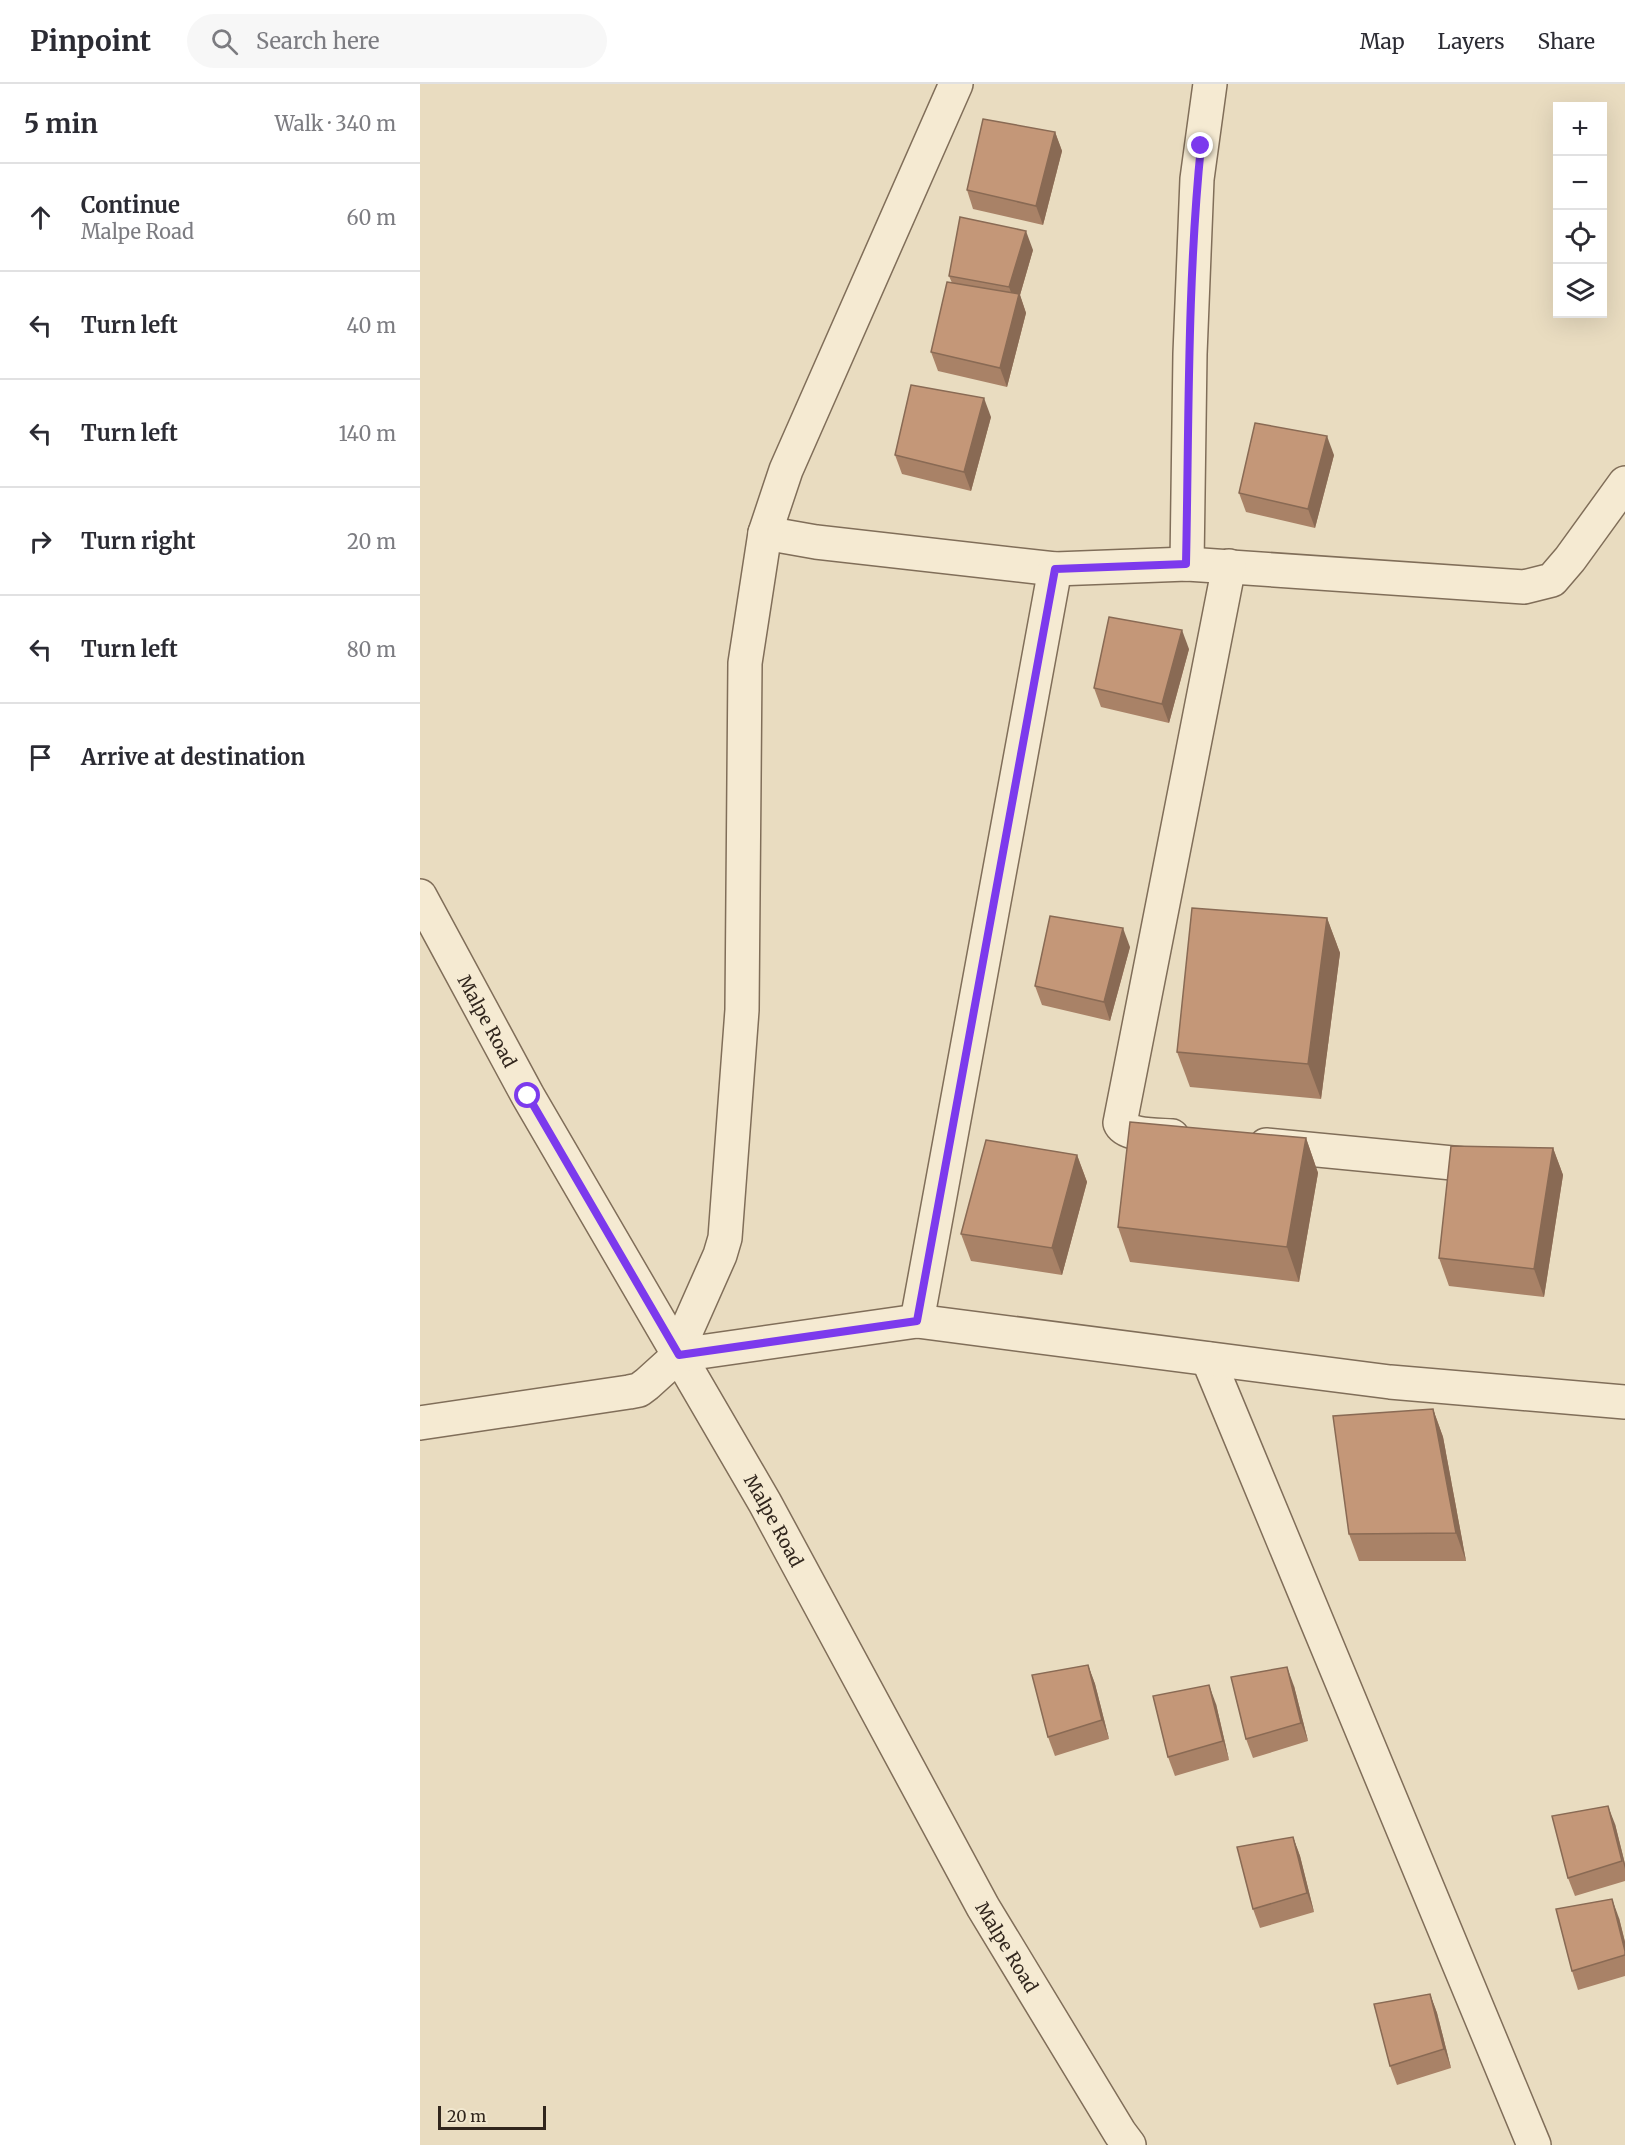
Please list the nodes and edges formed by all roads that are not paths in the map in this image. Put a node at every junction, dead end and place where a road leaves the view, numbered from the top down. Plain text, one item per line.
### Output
1 (956, 84) edge
2 (1209, 84) edge
3 (1625, 483) edge
4 (765, 533) junction
5 (1186, 564) junction
6 (1229, 566) junction
7 (1055, 569) junction
8 (420, 896) edge
9 (1203, 1139) edge
10 (1238, 1142) edge
11 (1494, 1167) edge
12 (917, 1321) junction
13 (678, 1354) junction
14 (1208, 1359) junction
15 (1625, 1402) edge
16 (420, 1424) edge
17 (1129, 2145) edge
18 (1534, 2145) edge

1 - 4 street
2 - 5 street
3 - 6 street
4 - 7 street
4 - 13 street
5 - 6 street
5 - 7 street
6 - 9 street
7 - 12 street
8 - 13 street, Malpe Road
10 - 11 street
12 - 13 street
12 - 14 street
13 - 16 street
13 - 17 street, Malpe Road
14 - 15 street
14 - 18 street

